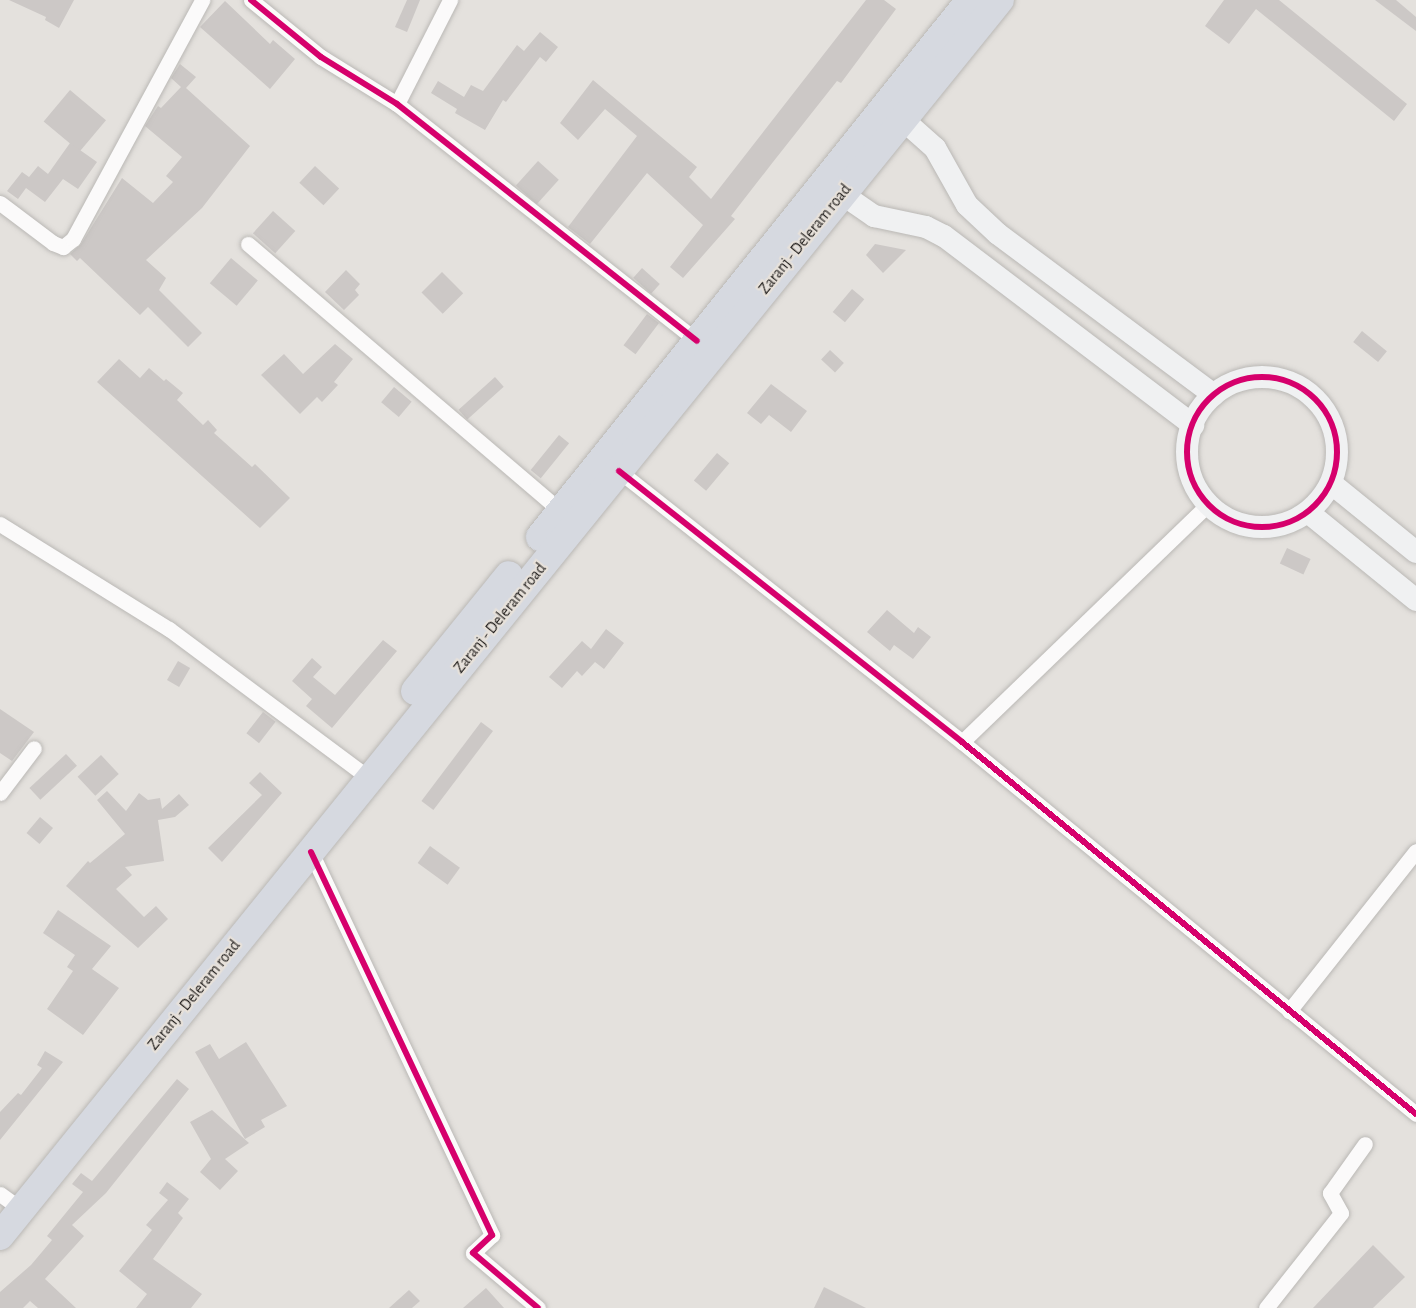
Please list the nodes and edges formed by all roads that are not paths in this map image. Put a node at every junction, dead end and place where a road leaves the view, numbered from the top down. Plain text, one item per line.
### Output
1 (202, 0) edge
2 (251, 0) edge
3 (450, 0) edge
4 (970, 0) edge
5 (1000, 0) edge
6 (397, 104) junction
7 (895, 113) junction
8 (832, 187) junction
9 (0, 203) edge
10 (248, 244) dead end
11 (697, 341) junction
12 (1214, 395) junction
13 (1193, 424) junction
14 (619, 471) junction
15 (1332, 484) junction
16 (1207, 505) junction
17 (561, 511) junction
18 (1309, 513) junction
19 (0, 524) edge
20 (1416, 552) edge
21 (1416, 600) edge
22 (962, 742) junction
23 (34, 748) dead end
24 (362, 772) junction
25 (0, 793) edge
26 (1416, 851) edge
27 (311, 852) junction
28 (1289, 1011) junction
29 (1416, 1114) edge
30 (1365, 1144) dead end
31 (6, 1201) edge
32 (0, 1236) edge
33 (537, 1308) edge
34 (1266, 1308) edge

1 - 9 street
2 - 6 street
3 - 6 street
4 - 7 highway, Zaranj - Deleram road
5 - 7 highway, Zaranj - Deleram road
6 - 11 street
7 - 8 highway, Zaranj - Deleram road
7 - 12 street
8 - 11 highway, Zaranj - Deleram road
8 - 13 street
8 - 14 highway, Zaranj - Deleram road
10 - 17 street
11 - 17 highway, Zaranj - Deleram road
12 - 13 street
12 - 15 street
13 - 16 street
14 - 22 street
14 - 24 highway, Zaranj - Deleram road
15 - 18 street
15 - 20 street
16 - 18 street
16 - 22 street
17 - 24 highway, Zaranj - Deleram road
18 - 21 street
19 - 24 street
22 - 28 street
23 - 25 street
24 - 27 highway, Zaranj - Deleram road
24 - 31 highway, Zaranj - Deleram road
26 - 28 street
27 - 31 highway, Zaranj - Deleram road
27 - 33 street
28 - 29 street
30 - 34 street
31 - 32 highway, Zaranj - Deleram road

